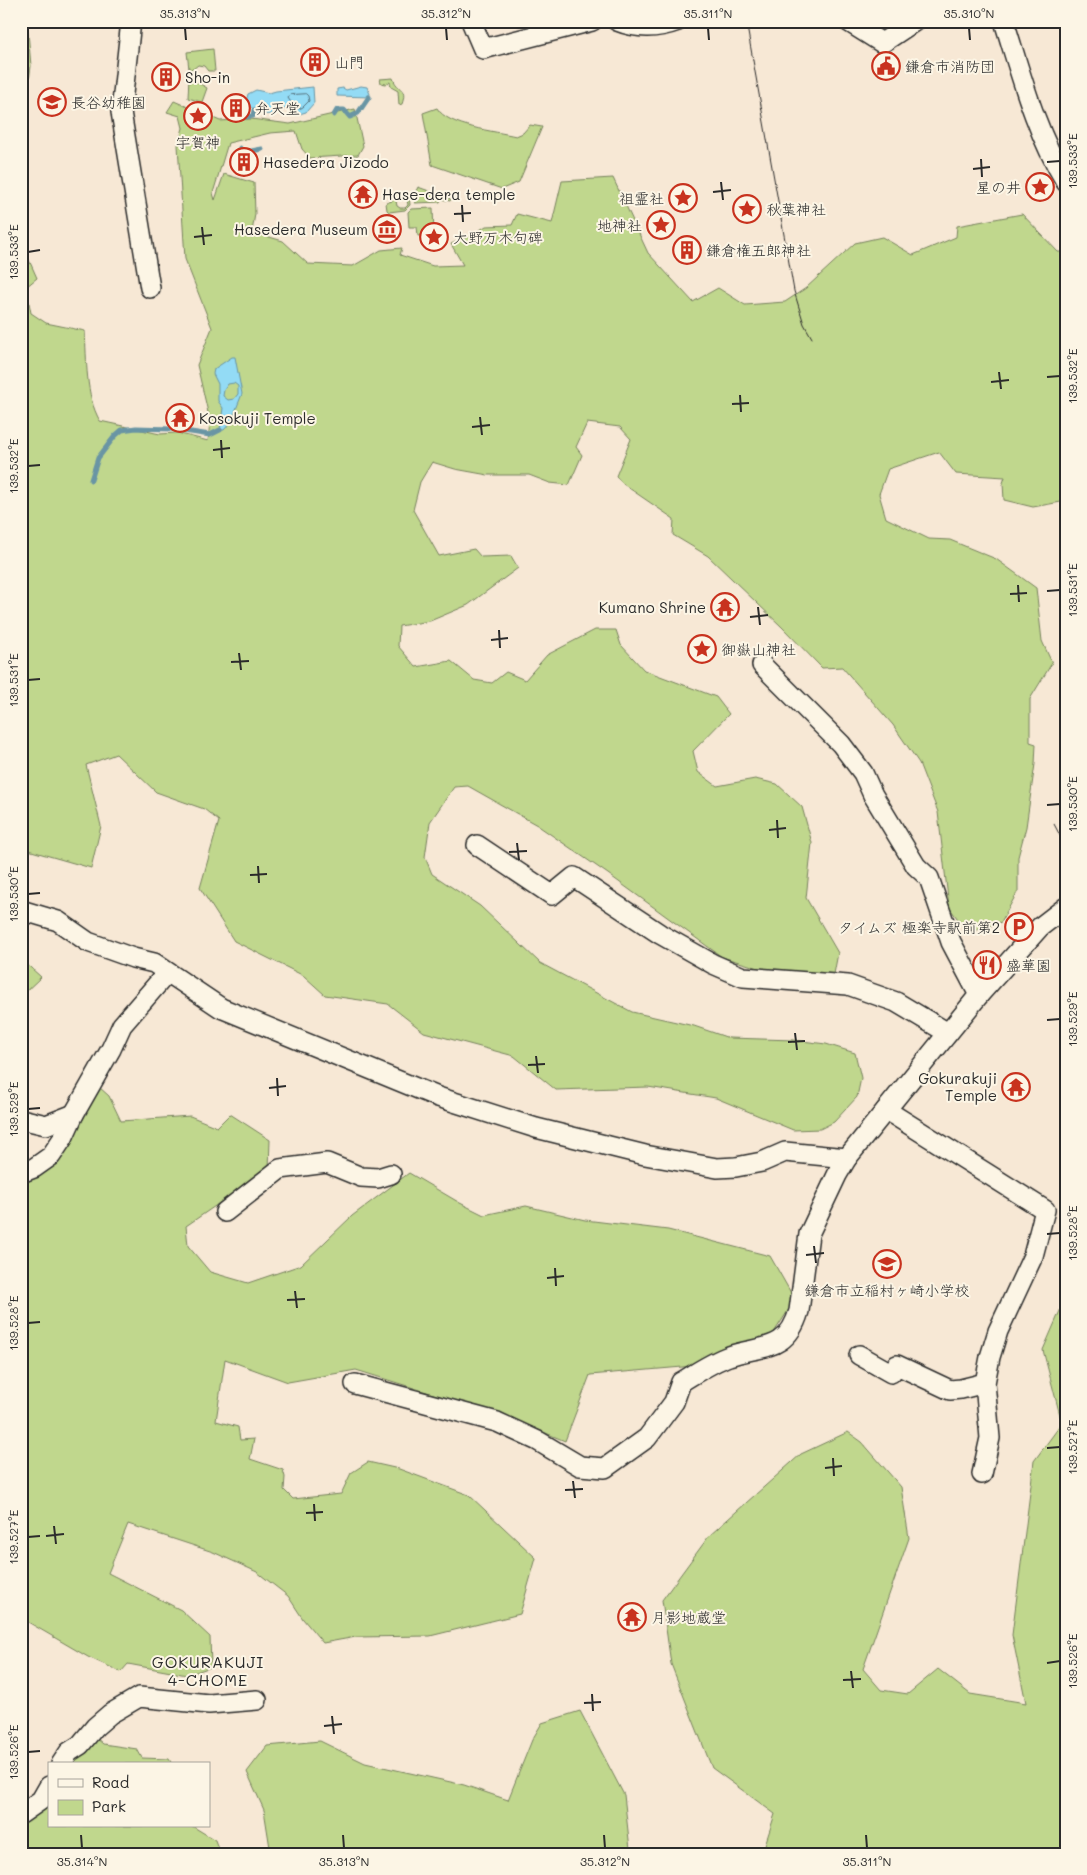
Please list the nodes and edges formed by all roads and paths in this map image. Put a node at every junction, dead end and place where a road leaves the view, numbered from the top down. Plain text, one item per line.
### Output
1 (132, 21) edge
2 (471, 21) edge
3 (592, 21) edge
4 (617, 21) edge
5 (678, 21) edge
6 (847, 21) edge
7 (915, 21) edge
8 (1004, 21) edge
9 (1066, 182) edge
10 (150, 288) dead end
11 (762, 665) dead end
12 (476, 845) dead end
13 (1066, 907) edge
14 (21, 910) edge
15 (167, 973) junction
16 (979, 995) junction
17 (948, 1033) junction
18 (886, 1110) junction
19 (74, 1114) junction
20 (21, 1119) edge
21 (847, 1158) junction
22 (21, 1173) edge
23 (391, 1174) dead end
24 (225, 1212) dead end
25 (859, 1355) dead end
26 (985, 1383) junction
27 (355, 1384) dead end
28 (982, 1474) dead end
29 (258, 1700) dead end
30 (62, 1762) edge
31 (48, 1788) edge
32 (21, 1814) edge

1 - 10 street
2 - 3 street
4 - 5 street
6 - 7 street
8 - 9 street
11 - 16 street
12 - 17 street
13 - 16 street
14 - 15 street
15 - 19 street
15 - 21 street
16 - 17 street
17 - 18 street
18 - 21 street
18 - 26 street
19 - 20 street
19 - 22 street
21 - 27 street
23 - 24 street
25 - 26 street
26 - 28 street
29 - 30 street
31 - 32 street

